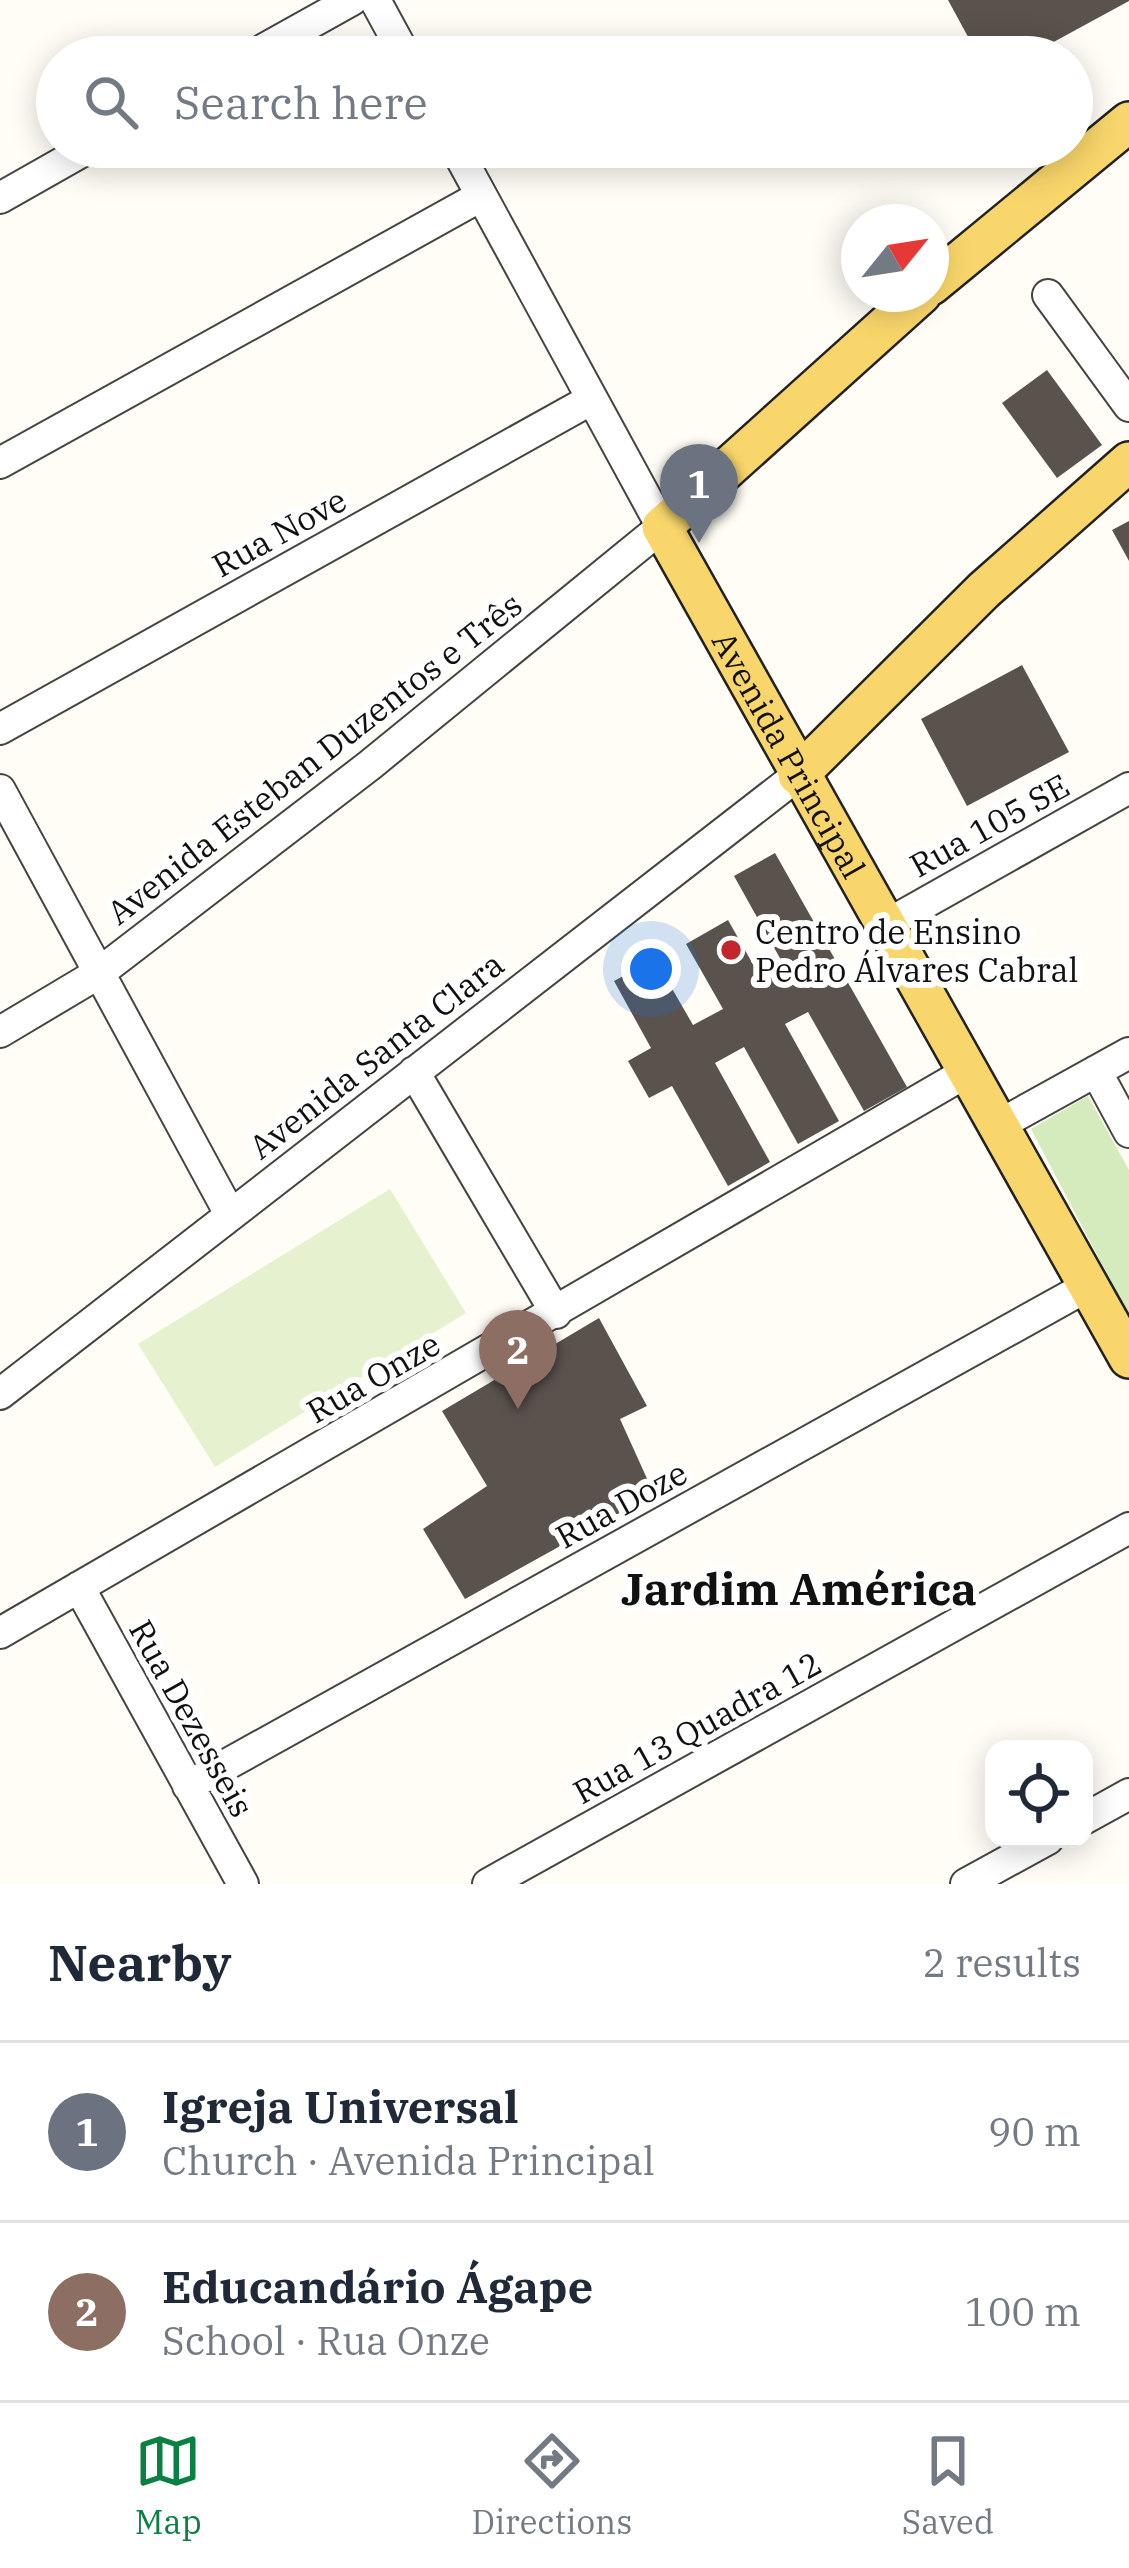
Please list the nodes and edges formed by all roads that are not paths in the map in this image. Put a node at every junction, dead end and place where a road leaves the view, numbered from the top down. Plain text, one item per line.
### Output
1 (352, 0) edge
2 (375, 0) edge
3 (288, 36) edge
4 (395, 36) edge
5 (1129, 122) edge
6 (1093, 152) edge
7 (53, 168) edge
8 (467, 168) edge
9 (1073, 168) edge
10 (482, 196) junction
11 (0, 198) edge
12 (949, 270) edge
13 (1048, 295) dead end
14 (901, 312) edge
15 (592, 399) junction
16 (1129, 406) edge
17 (1129, 462) edge
18 (0, 463) edge
19 (662, 527) junction
20 (0, 729) edge
21 (798, 775) junction
22 (1129, 788) edge
23 (0, 790) edge
24 (884, 926) junction
25 (99, 973) junction
26 (0, 1032) edge
27 (1129, 1053) edge
28 (1096, 1071) junction
29 (414, 1072) junction
30 (967, 1072) junction
31 (997, 1126) junction
32 (1129, 1132) edge
33 (230, 1214) junction
34 (1088, 1286) junction
35 (556, 1312) junction
36 (1129, 1358) edge
37 (0, 1394) edge
38 (1129, 1528) edge
39 (79, 1588) junction
40 (0, 1633) edge
41 (188, 1786) junction
42 (1129, 1794) edge
43 (1093, 1814) edge
44 (1032, 1848) edge
45 (243, 1884) edge
46 (488, 1884) edge
47 (967, 1884) edge

1 - 3 street
2 - 4 street
5 - 6 main road
7 - 11 street
8 - 10 street, Avenida Principal
9 - 12 main road
10 - 15 street, Avenida Principal
10 - 18 street
13 - 16 street
14 - 19 main road
15 - 19 street, Avenida Principal
15 - 20 street, Rua Nove
17 - 21 main road
19 - 21 main road, Avenida Principal
19 - 25 street, Avenida Esteban Duzentos e Três
21 - 24 main road, Avenida Principal
21 - 29 street, Avenida Santa Clara
22 - 24 street, Rua 105 SE
23 - 25 street
24 - 30 main road, Avenida Principal
25 - 26 street, Avenida Esteban Duzentos e Três
25 - 33 street
27 - 28 street
28 - 31 street
28 - 32 street
29 - 33 street, Avenida Santa Clara
29 - 35 street
30 - 31 main road, Avenida Principal
30 - 35 street, Rua Onze
31 - 34 main road, Avenida Principal
33 - 37 street, Avenida Santa Clara
34 - 36 main road, Avenida Principal
34 - 41 street, Rua Doze
35 - 39 street, Rua Onze
38 - 46 street, Rua 13 Quadra 12
39 - 40 street, Rua Onze
39 - 41 street, Rua Dezesseis
41 - 45 street, Rua Dezesseis
42 - 43 street
44 - 47 street

